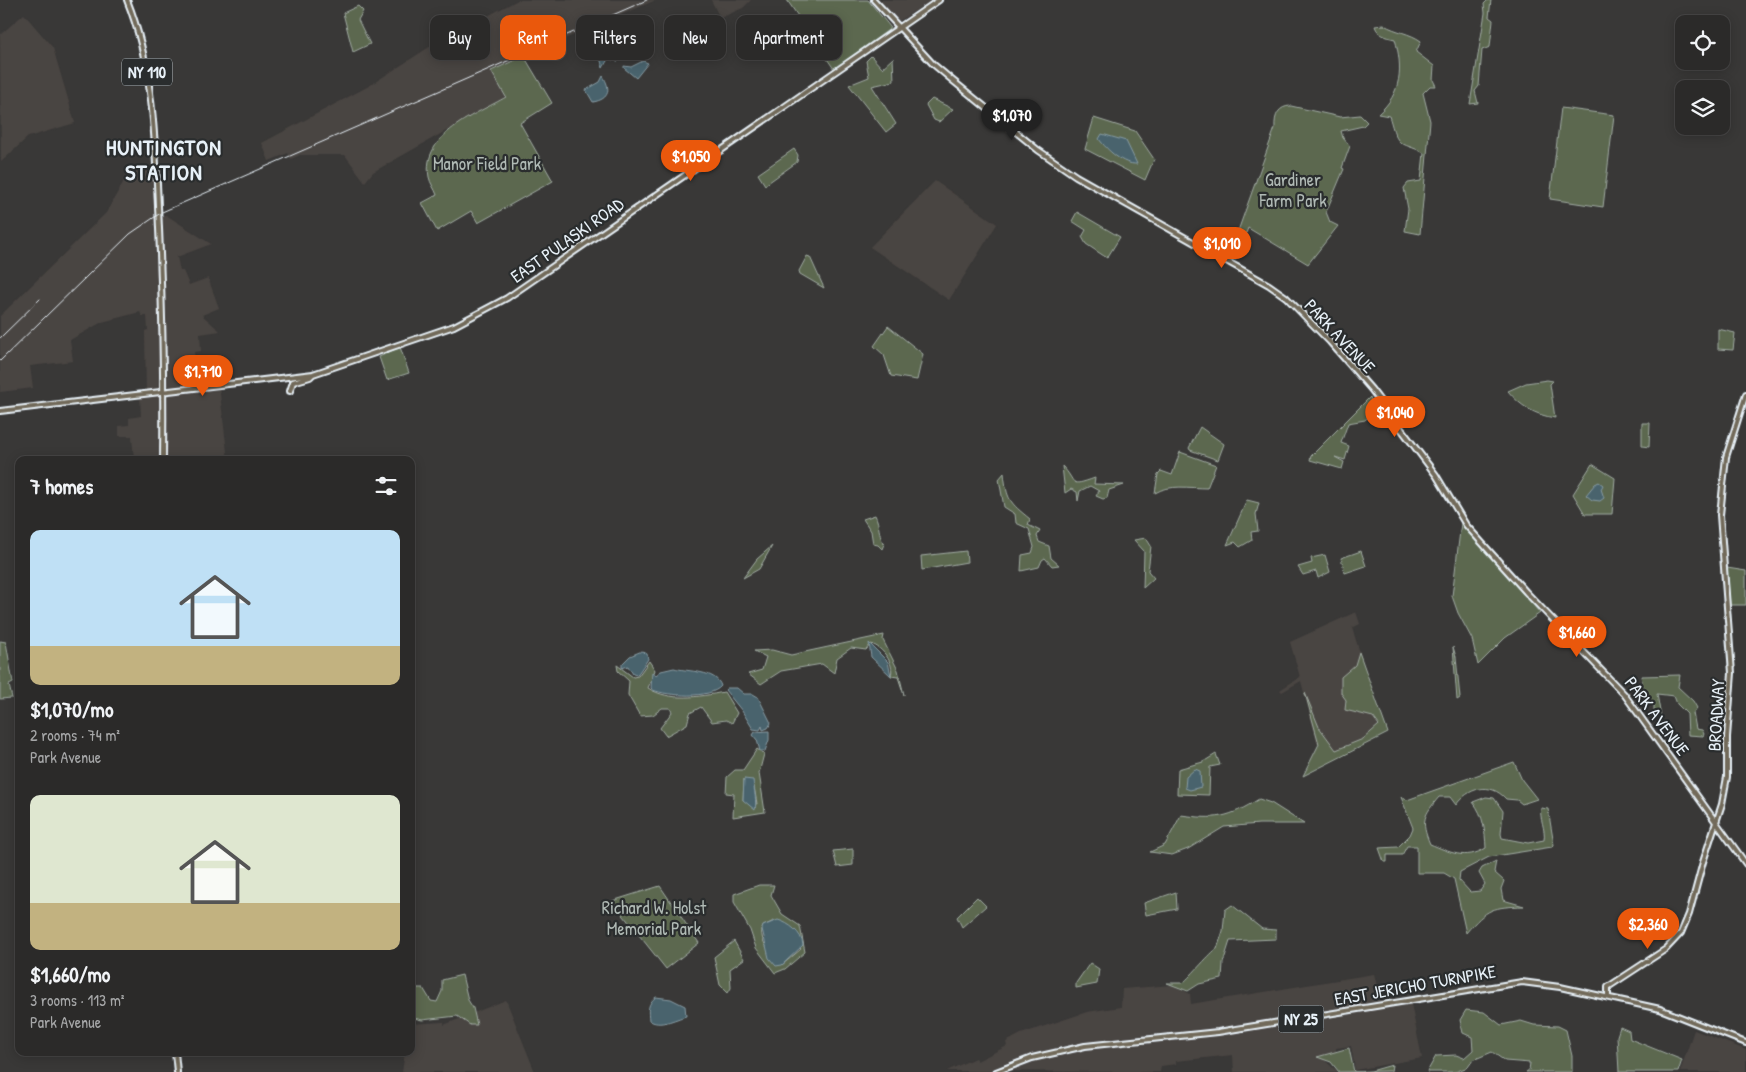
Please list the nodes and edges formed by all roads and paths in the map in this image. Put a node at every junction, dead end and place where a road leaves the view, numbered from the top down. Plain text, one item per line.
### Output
1 (128, 0) edge
2 (874, 0) edge
3 (939, 0) edge
4 (899, 28) junction
5 (313, 374) junction
6 (290, 391) dead end
7 (163, 392) junction
8 (1746, 394) edge
9 (0, 412) edge
10 (164, 456) edge
11 (1716, 823) junction
12 (1746, 864) edge
13 (1608, 997) junction
14 (1746, 1043) edge
15 (175, 1056) edge
16 (177, 1072) edge
17 (996, 1072) edge

1 - 7 main road, NY 110
2 - 4 main road, PARK AVENUE
3 - 4 main road, EAST PULASKI ROAD
4 - 5 main road, EAST PULASKI ROAD
4 - 11 main road, PARK AVENUE
5 - 6 main road
5 - 7 main road, EAST PULASKI ROAD
7 - 9 main road, EAST PULASKI ROAD
7 - 10 main road, NY 110
8 - 11 main road, BROADWAY
11 - 12 main road, PARK AVENUE
11 - 13 main road, BROADWAY
13 - 14 main road, EAST JERICHO TURNPIKE / NY 25
13 - 17 main road, EAST JERICHO TURNPIKE / NY 25
15 - 16 main road

